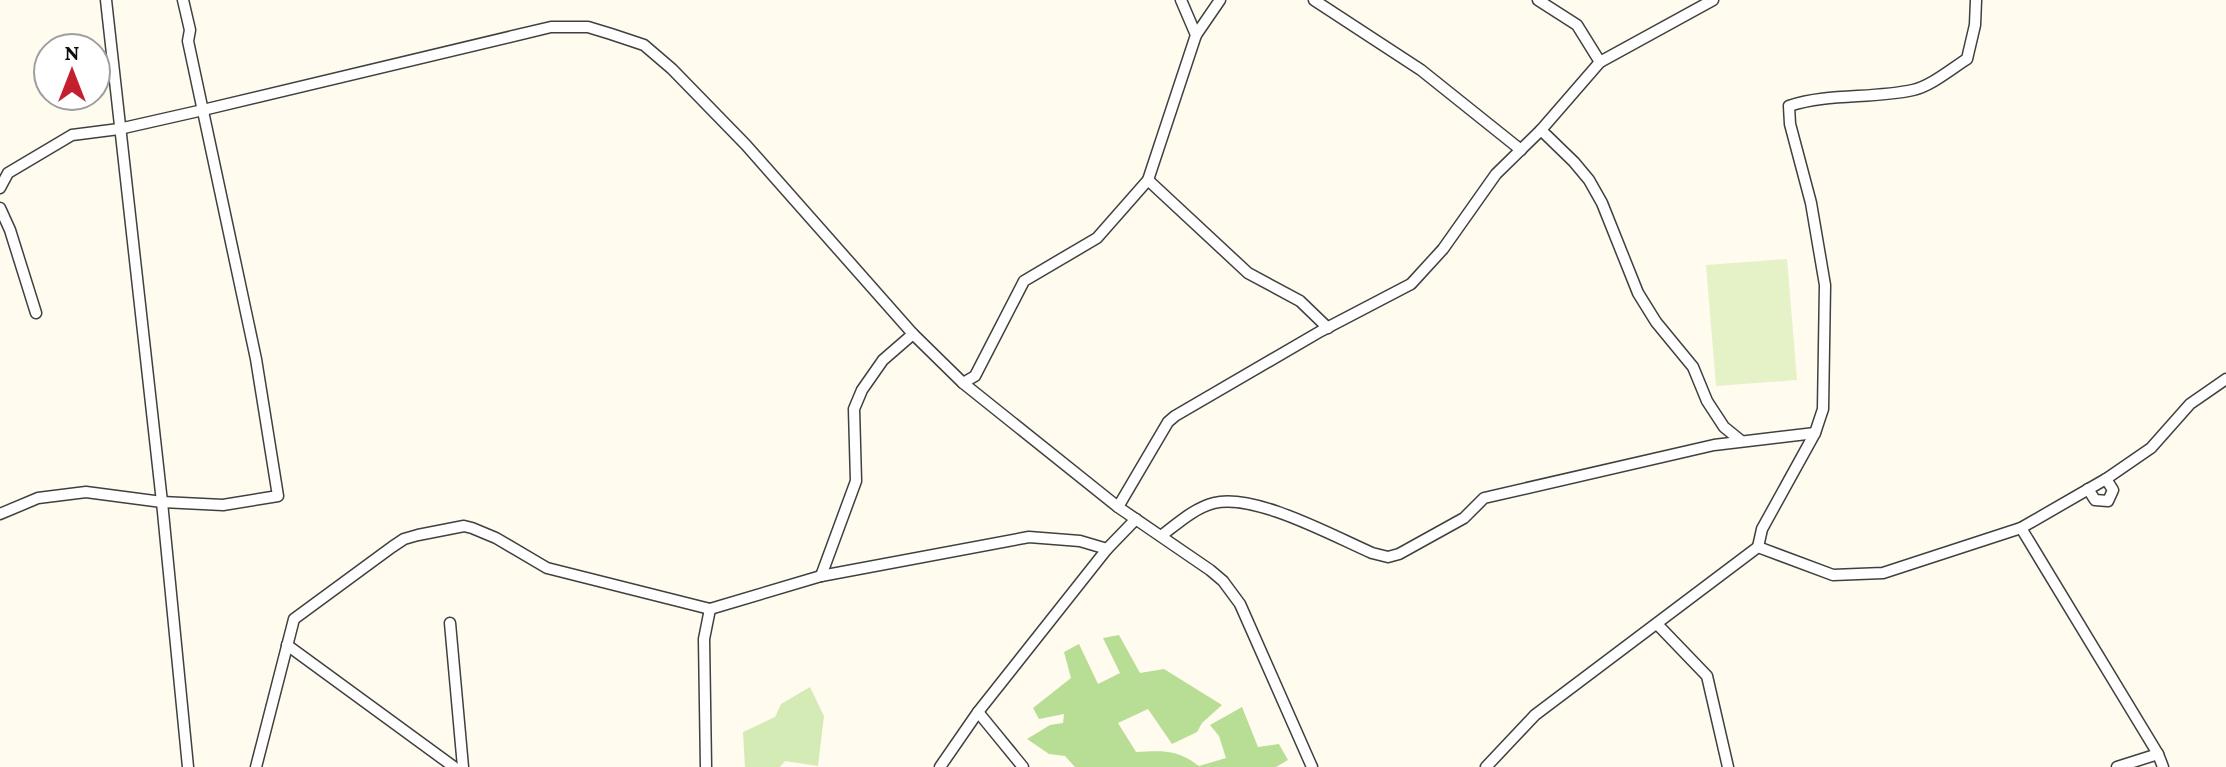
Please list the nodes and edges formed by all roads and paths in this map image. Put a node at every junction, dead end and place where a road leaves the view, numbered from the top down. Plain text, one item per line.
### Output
1 (106, 0) edge
2 (183, 0) edge
3 (1181, 0) edge
4 (1220, 0) edge
5 (1314, 0) edge
6 (1538, 0) edge
7 (1713, 0) edge
8 (1976, 0) edge
9 (1196, 35) junction
10 (1600, 62) junction
11 (203, 110) junction
12 (119, 129) junction
13 (1541, 130) junction
14 (1521, 150) junction
15 (4, 172) edge
16 (1148, 180) junction
17 (0, 188) edge
18 (0, 208) edge
19 (36, 313) dead end
20 (1328, 328) junction
21 (913, 334) junction
22 (2226, 379) edge
23 (963, 383) junction
24 (1815, 433) junction
25 (1740, 440) junction
26 (2106, 479) junction
27 (2088, 489) junction
28 (162, 502) junction
29 (1118, 507) junction
30 (0, 514) edge
31 (1136, 519) junction
32 (2021, 528) junction
33 (1161, 536) junction
34 (1758, 547) junction
35 (1107, 549) junction
36 (821, 576) junction
37 (710, 609) junction
38 (450, 623) dead end
39 (1657, 624) junction
40 (287, 645) junction
41 (978, 712) junction
42 (2158, 754) junction
43 (188, 767) edge
44 (256, 767) edge
45 (454, 767) edge
46 (463, 767) edge
47 (706, 767) edge
48 (940, 767) edge
49 (1023, 767) edge
50 (1312, 767) edge
51 (1486, 767) edge
52 (1728, 767) edge
53 (2117, 767) edge
54 (2163, 767) edge

1 - 12 street
2 - 11 street
3 - 9 street
4 - 9 street
5 - 14 street
6 - 10 street
7 - 10 street
8 - 24 street
9 - 16 street
10 - 13 street
11 - 12 street
11 - 21 street
11 - 28 street
12 - 15 street
12 - 28 street
13 - 14 street
13 - 25 street
14 - 20 street
15 - 17 street
16 - 20 street
16 - 23 street
18 - 19 street
20 - 29 street
21 - 23 street
21 - 36 street
22 - 26 street
23 - 29 street
24 - 25 street
24 - 34 street
25 - 33 street
26 - 27 street
26 - 27 street
27 - 32 street
28 - 30 street
28 - 43 street
29 - 31 street
31 - 33 street
31 - 35 street
32 - 34 street
32 - 42 street
33 - 50 street
34 - 39 street
35 - 36 street
35 - 41 street
36 - 37 street
37 - 40 street
37 - 47 street
38 - 46 street
39 - 51 street
39 - 52 street
40 - 44 street
40 - 45 street
41 - 48 street
41 - 49 street
42 - 53 street
42 - 54 street

